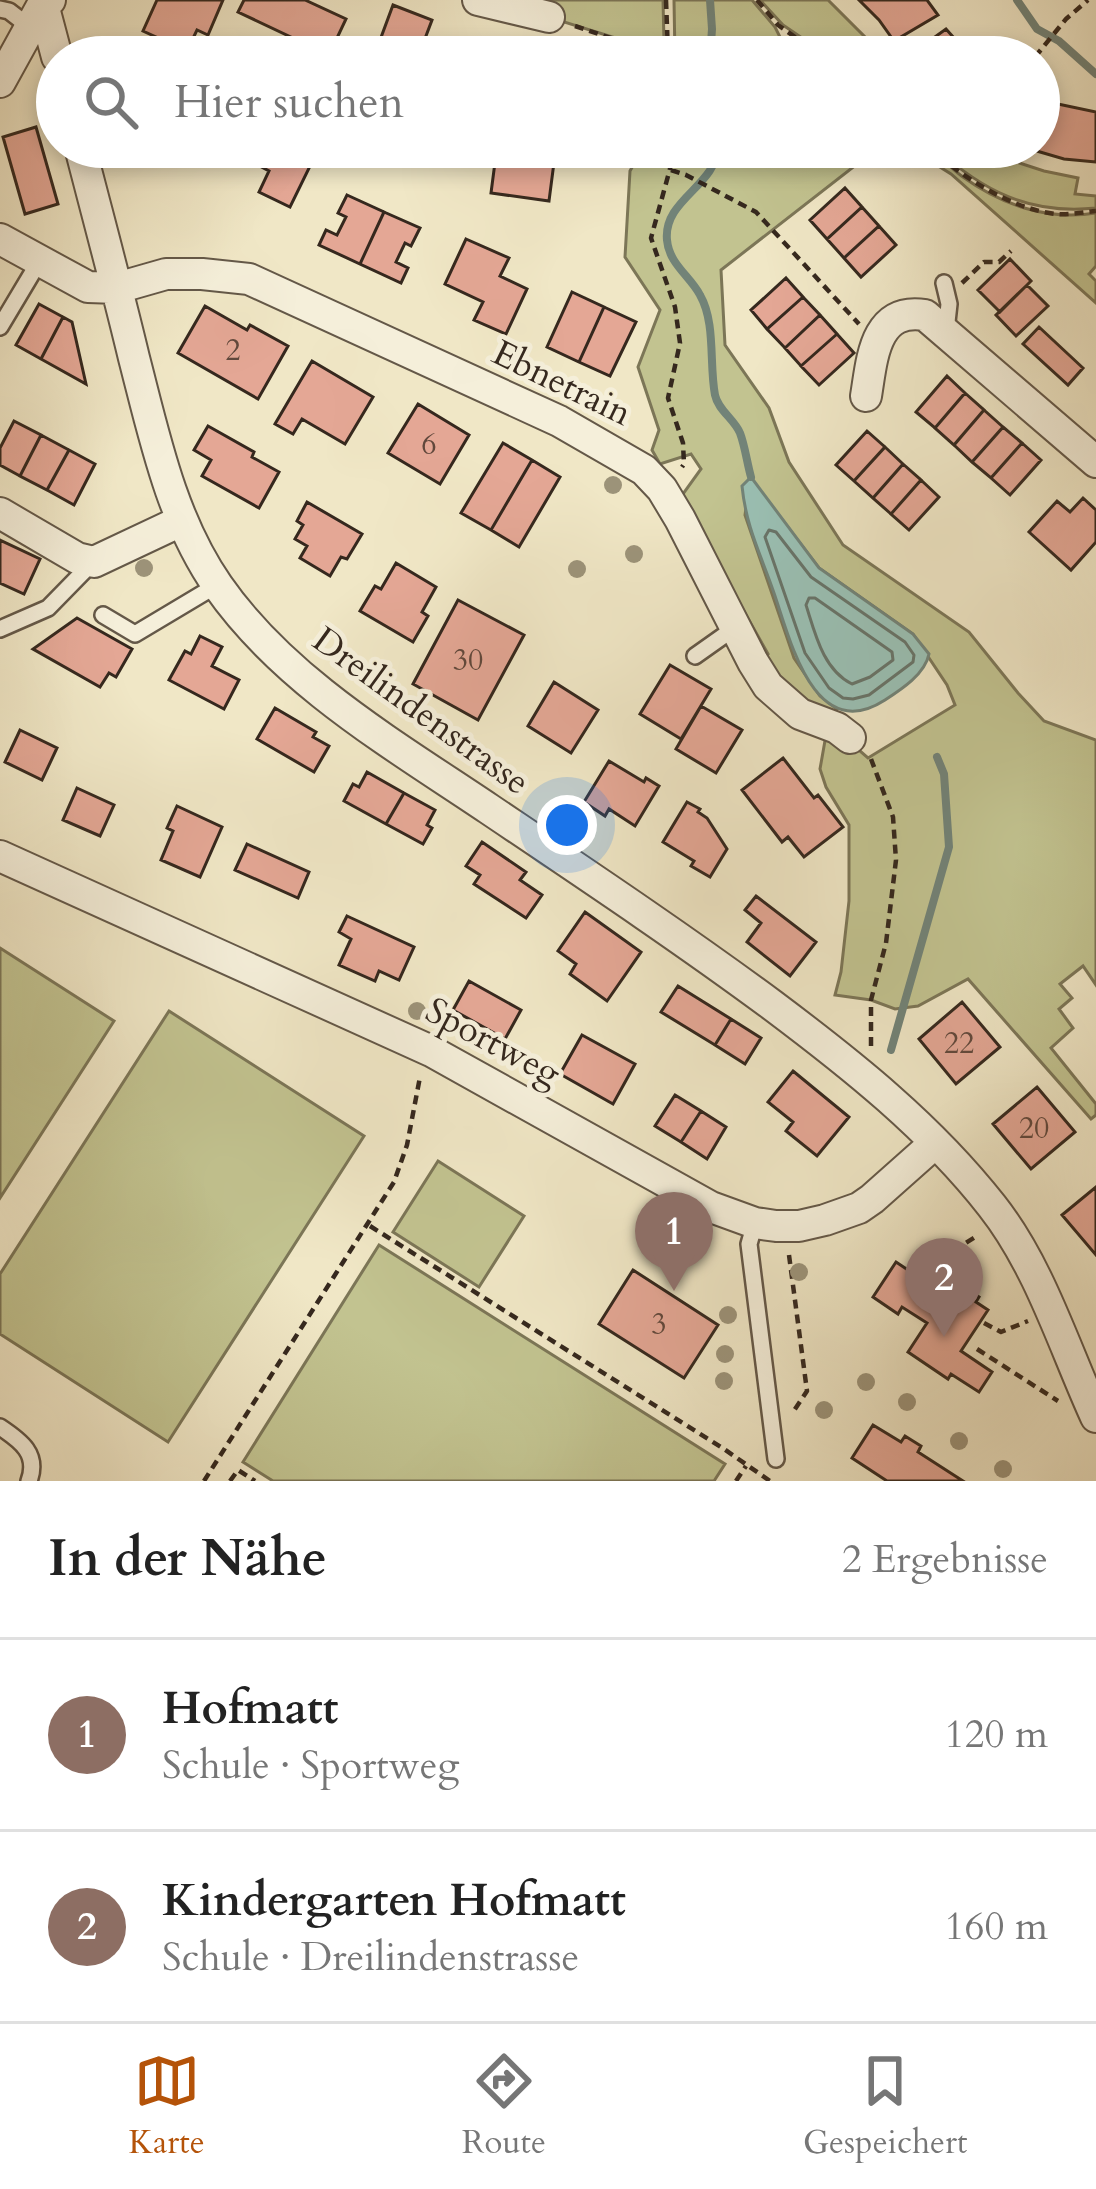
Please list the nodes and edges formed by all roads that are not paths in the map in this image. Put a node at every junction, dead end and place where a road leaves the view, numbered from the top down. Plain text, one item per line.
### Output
1 (478, 0) edge
2 (41, 8) edge
3 (0, 9) edge
4 (549, 17) road end
5 (0, 82) edge
6 (86, 168) edge
7 (0, 239) edge
8 (40, 260) junction
9 (949, 287) road end
10 (117, 288) junction
11 (0, 327) edge
12 (946, 331) junction
13 (866, 396) dead end
14 (1096, 462) edge
15 (0, 513) edge
16 (181, 520) junction
17 (94, 562) junction
18 (217, 585) junction
19 (103, 615) dead end
20 (736, 627) junction
21 (0, 629) edge
22 (695, 656) dead end
23 (850, 737) road end
24 (0, 856) edge
25 (935, 1143) junction
26 (754, 1223) junction
27 (1096, 1417) edge
28 (0, 1427) edge
29 (774, 1451) road end
30 (29, 1481) edge

1 - 4 street
2 - 3 lane
2 - 5 street
6 - 10 street, Dreilindenstrasse
7 - 8 street
8 - 10 street
8 - 11 lane
9 - 12 lane
10 - 16 street, Dreilindenstrasse
10 - 20 street, Ebnetrain
12 - 13 street
12 - 14 street
15 - 17 street
16 - 17 street
16 - 18 street, Dreilindenstrasse
17 - 21 lane
18 - 19 lane
18 - 25 street, Dreilindenstrasse
20 - 22 lane
20 - 23 street, Ebnetrain
24 - 26 street, Sportweg
25 - 26 street, Sportweg
25 - 27 street, Dreilindenstrasse
26 - 29 lane
28 - 30 lane

